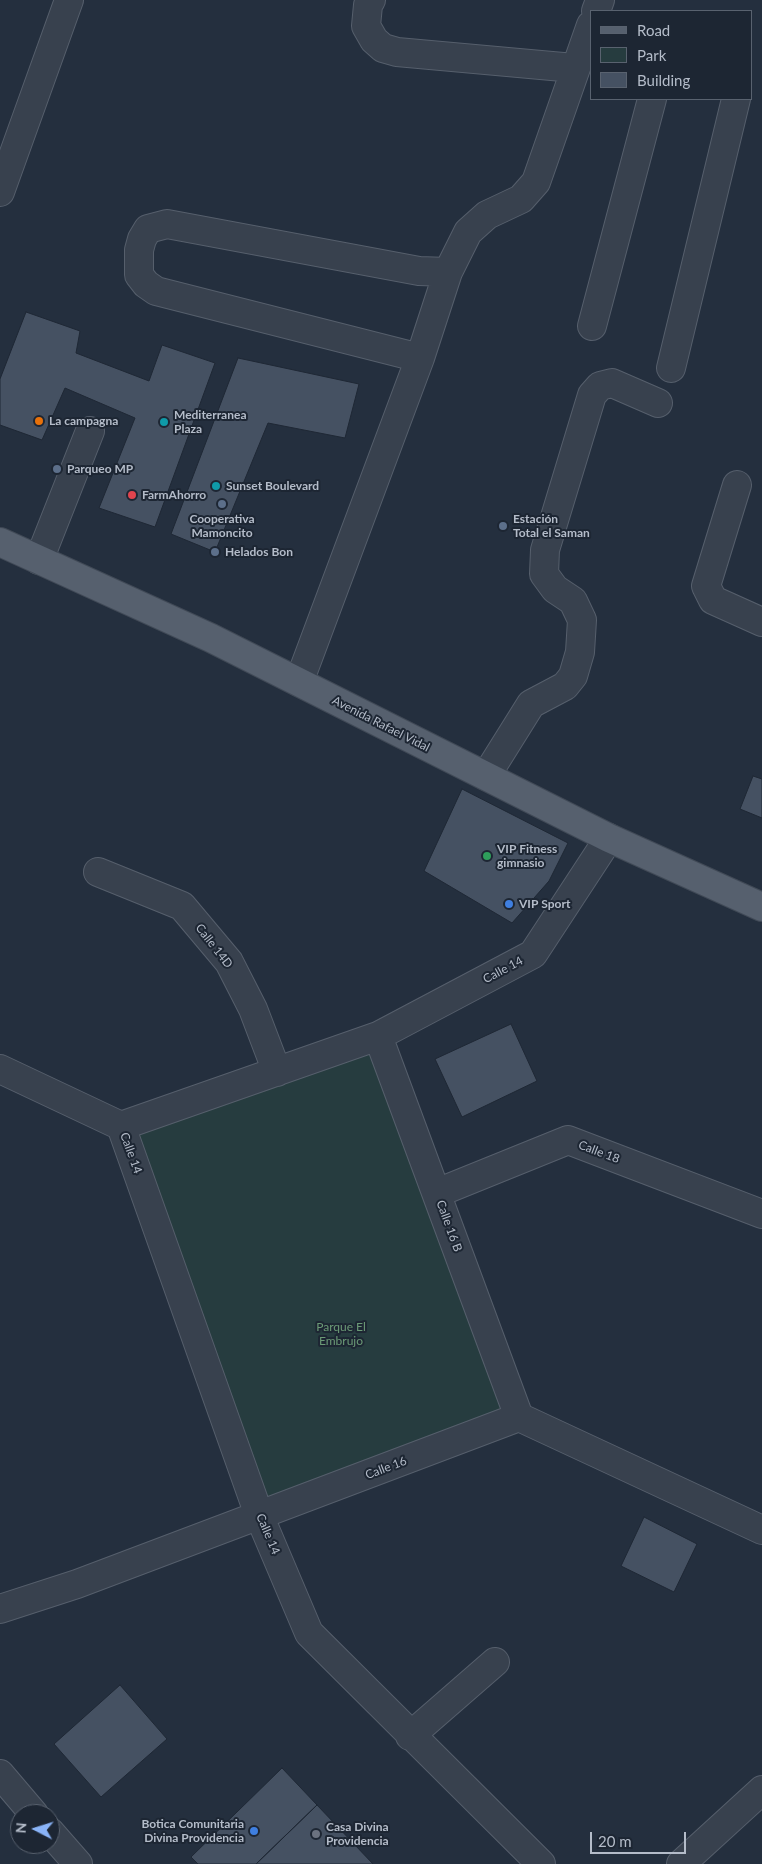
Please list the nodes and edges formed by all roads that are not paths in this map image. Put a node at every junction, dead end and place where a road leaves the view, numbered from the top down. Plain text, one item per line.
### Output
1 (70, 0) edge
2 (371, 0) edge
3 (590, 28) edge
4 (582, 56) edge
5 (652, 100) edge
6 (736, 100) edge
7 (0, 192) edge
8 (448, 272) junction
9 (592, 326) dead end
10 (420, 358) junction
11 (671, 368) dead end
12 (658, 404) dead end
13 (90, 431) dead end
14 (737, 484) dead end
15 (0, 542) edge
16 (39, 560) junction
17 (762, 622) edge
18 (299, 682) junction
19 (486, 776) junction
20 (609, 838) junction
21 (98, 872) dead end
22 (762, 907) edge
23 (378, 1036) junction
24 (0, 1069) edge
25 (277, 1072) junction
26 (121, 1126) junction
27 (437, 1193) junction
28 (762, 1214) edge
29 (518, 1417) junction
30 (259, 1515) junction
31 (762, 1530) edge
32 (0, 1609) edge
33 (496, 1662) dead end
34 (410, 1736) junction
35 (0, 1774) edge
36 (762, 1790) edge
37 (26, 1804) edge
38 (60, 1843) edge
39 (78, 1864) edge
40 (541, 1864) edge
41 (681, 1864) edge

1 - 7 street
2 - 4 street
3 - 4 street
4 - 8 street
5 - 9 street
6 - 11 street
8 - 10 street
8 - 10 street
10 - 18 street
12 - 19 street
13 - 16 street
14 - 17 street
15 - 16 main road, Avenida Rafael Vidal
16 - 18 main road, Avenida Rafael Vidal
18 - 19 main road, Avenida Rafael Vidal
19 - 20 main road, Avenida Rafael Vidal
20 - 22 main road, Avenida Rafael Vidal
20 - 23 street, Calle 14
21 - 25 street, Calle 14D
23 - 25 street, Calle 14
23 - 27 street, Calle 16 B
24 - 26 street, Calle 14
25 - 26 street, Calle 14
26 - 30 street, Calle 14
27 - 28 street, Calle 18
27 - 29 street, Calle 16 B
29 - 30 street, Calle 16
29 - 31 street
30 - 32 street, Calle 16
30 - 34 street, Calle 14
33 - 34 street
34 - 40 street, Calle 14
35 - 37 street
36 - 41 street
38 - 39 street

